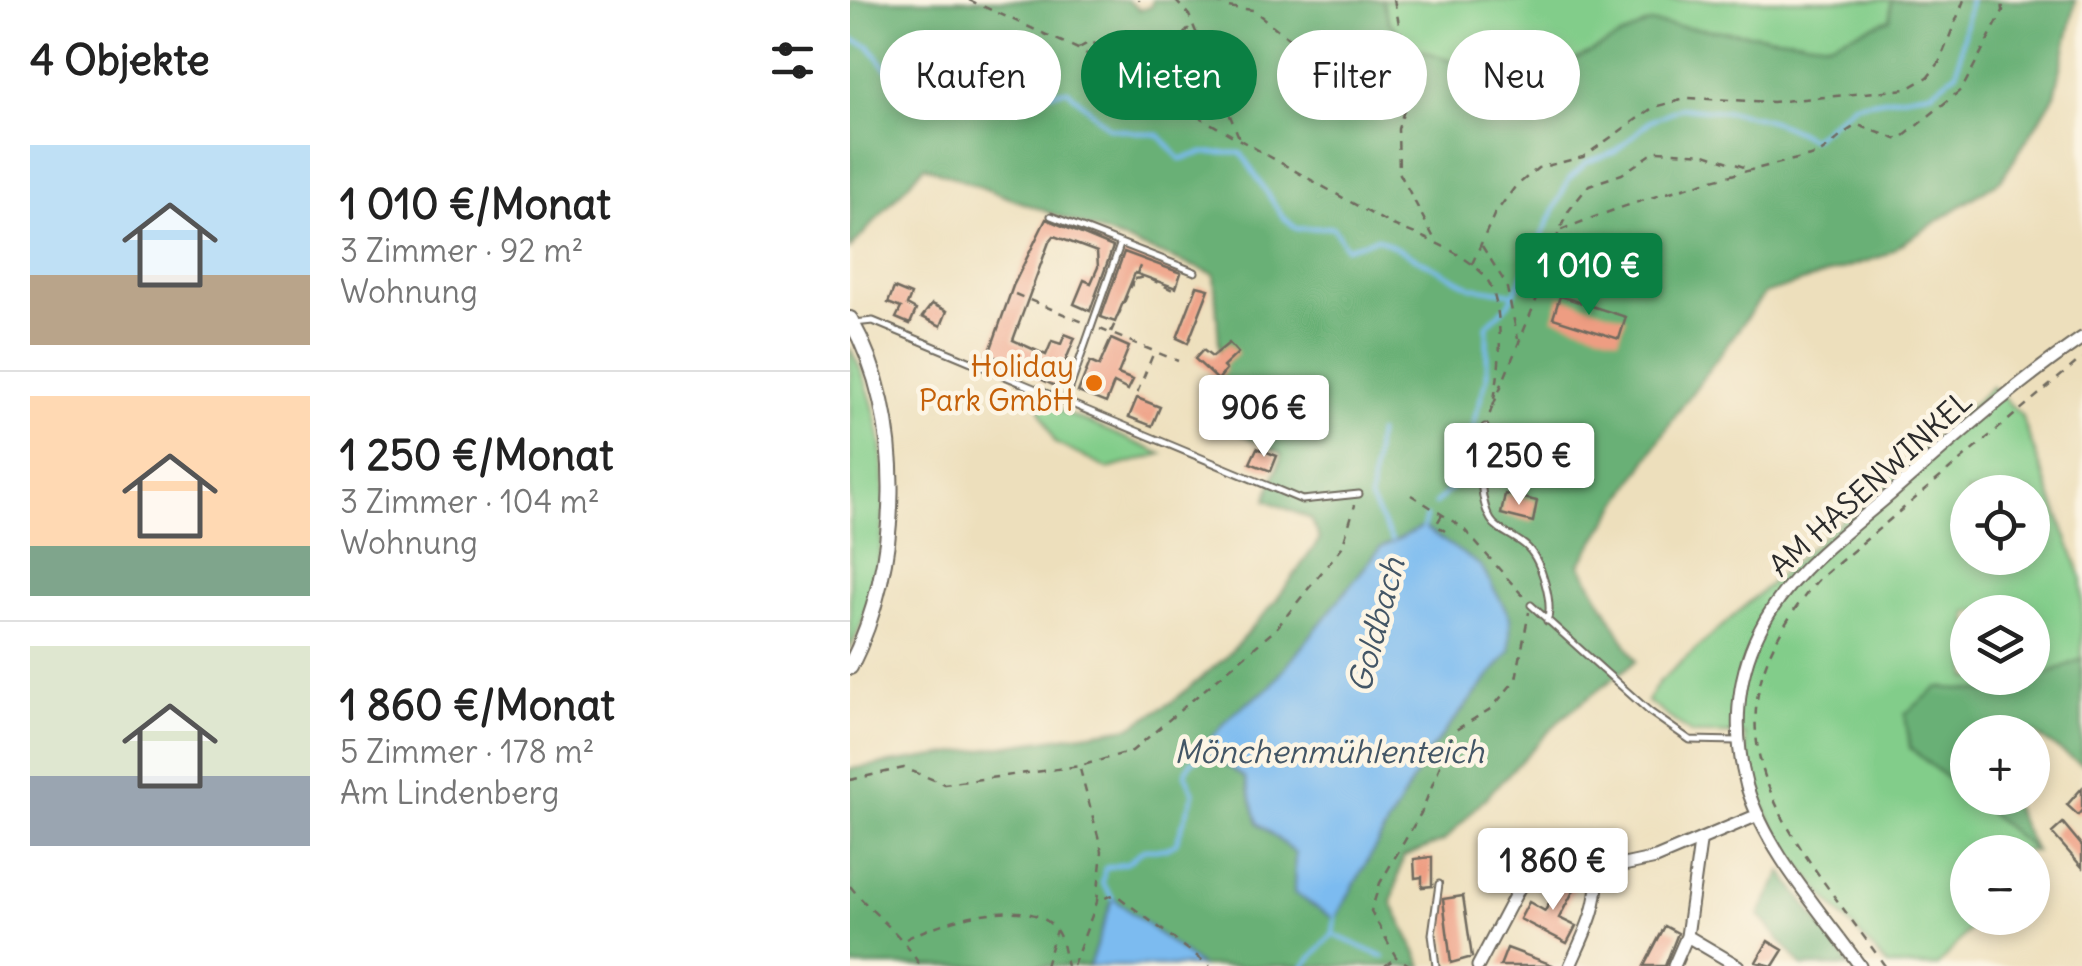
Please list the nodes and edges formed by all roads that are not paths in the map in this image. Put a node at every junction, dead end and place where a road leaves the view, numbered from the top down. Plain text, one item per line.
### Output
1 (1051, 216) dead end
2 (1120, 245) junction
3 (1194, 272) dead end
4 (851, 322) edge
5 (2082, 338) edge
6 (1064, 402) junction
7 (1484, 427) dead end
8 (1359, 494) road end
9 (1531, 605) road end
10 (1548, 620) junction
11 (850, 666) edge
12 (1738, 740) junction
13 (1758, 815) junction
14 (1700, 843) junction
15 (1596, 871) junction
16 (1439, 884) dead end
17 (1687, 936) junction
18 (1436, 966) edge
19 (1478, 966) edge
20 (1570, 966) edge
21 (1674, 966) edge
22 (1738, 966) edge
23 (1860, 966) edge

1 - 2 lane
2 - 3 lane
2 - 6 lane
4 - 6 lane
4 - 11 street
5 - 12 street, AM HASENWINKEL
6 - 8 lane
7 - 10 lane
9 - 10 lane
10 - 12 lane
12 - 13 street, AM HASENWINKEL
13 - 14 street
13 - 23 street, AM HASENWINKEL
14 - 15 street
14 - 17 street
15 - 19 street
15 - 20 street
16 - 18 lane
17 - 21 street
17 - 22 street

